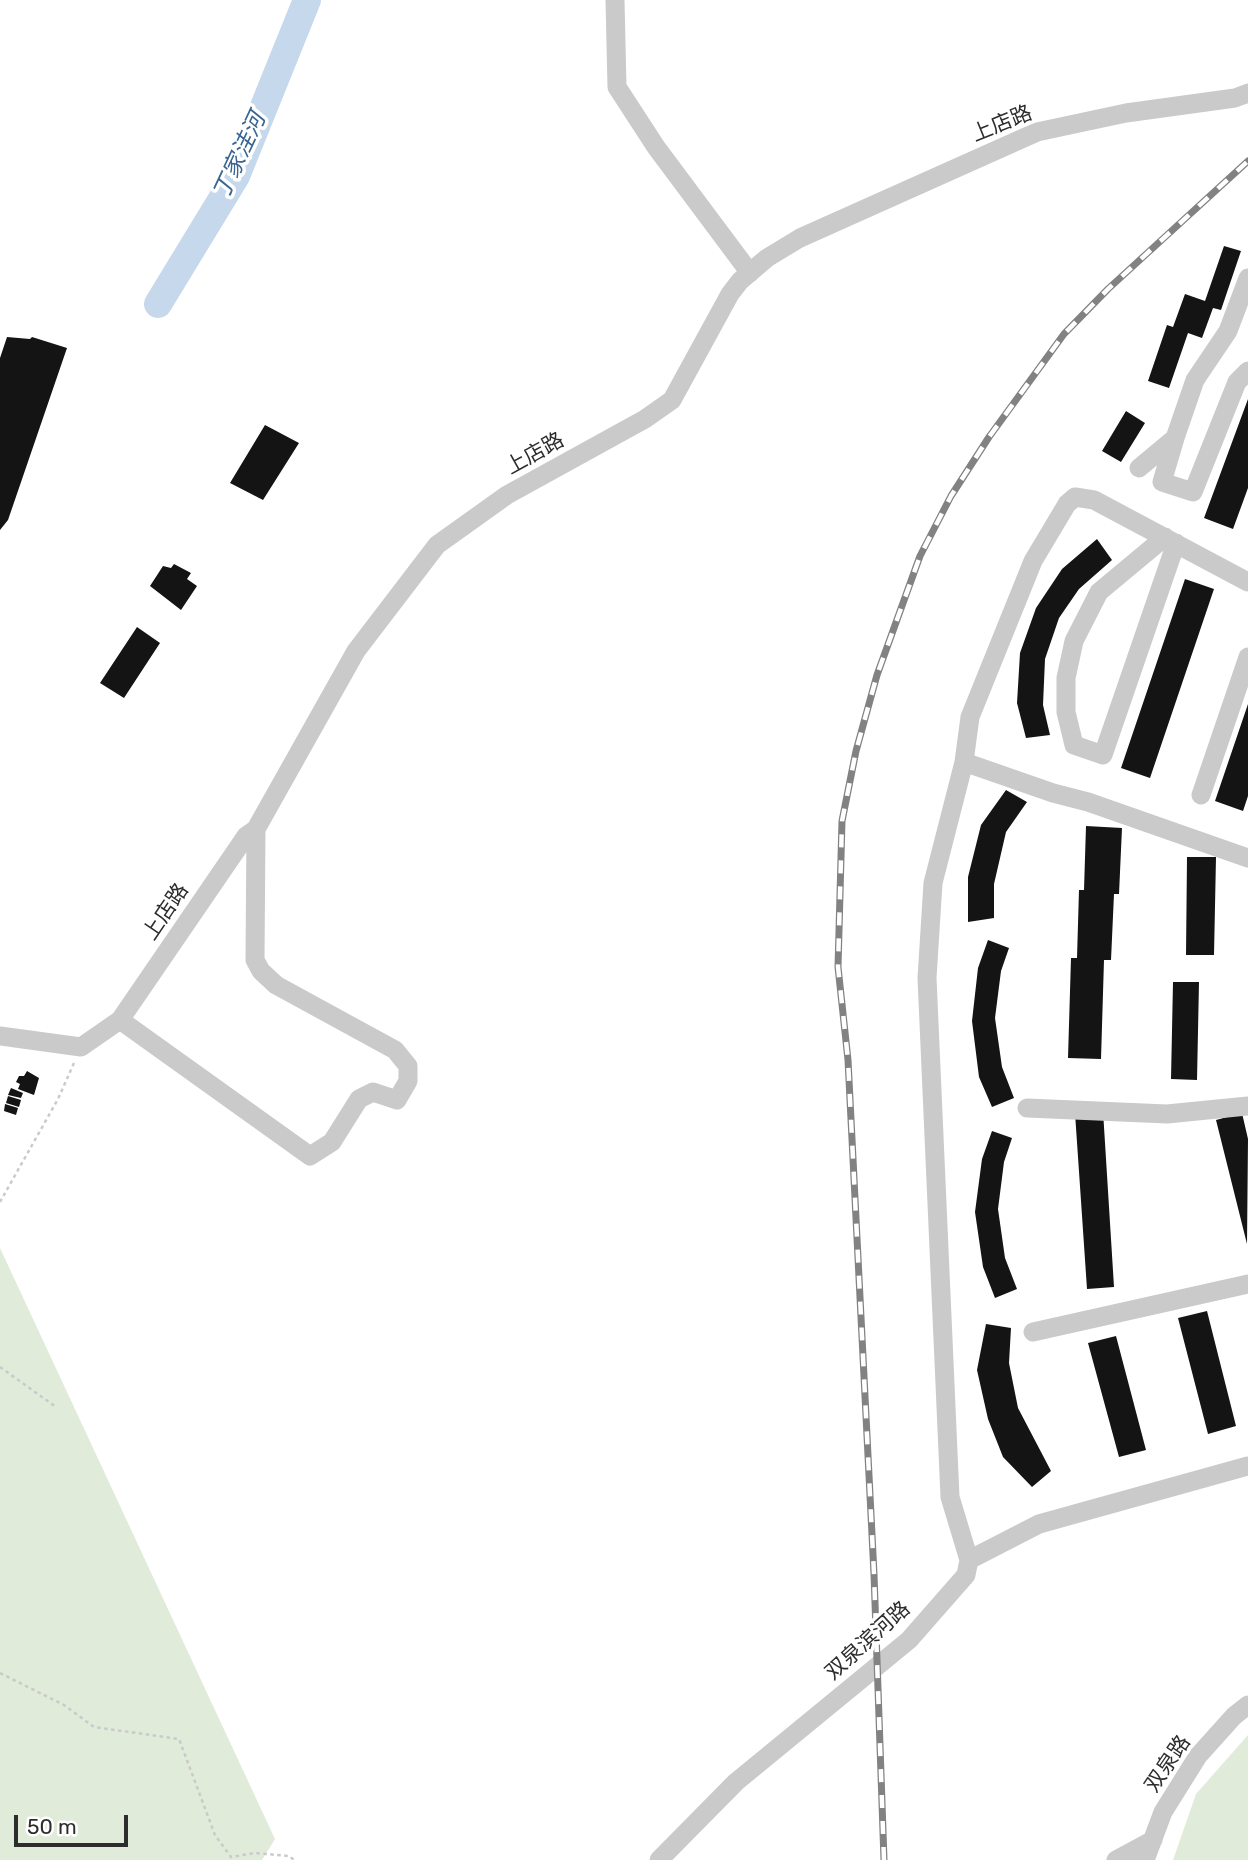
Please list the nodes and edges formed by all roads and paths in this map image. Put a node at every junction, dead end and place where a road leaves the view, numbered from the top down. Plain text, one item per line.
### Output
1 (615, 0) edge
2 (1248, 93) edge
3 (750, 273) junction
4 (1248, 278) edge
5 (1247, 373) edge
6 (1175, 438) junction
7 (1139, 468) dead end
8 (1170, 540) junction
9 (1248, 582) edge
10 (1248, 657) edge
11 (964, 762) junction
12 (1201, 795) dead end
13 (256, 829) junction
14 (1248, 858) edge
15 (120, 1020) junction
16 (0, 1036) edge
17 (81, 1047) junction
18 (1248, 1106) edge
19 (1027, 1108) dead end
20 (0, 1202) edge
21 (1248, 1284) edge
22 (1033, 1332) dead end
23 (0, 1367) edge
24 (56, 1407) dead end
25 (1248, 1466) edge
26 (969, 1560) junction
27 (0, 1673) edge
28 (1248, 1705) edge
29 (1153, 1840) junction
30 (294, 1860) edge
31 (659, 1860) edge
32 (1115, 1860) edge
33 (1145, 1860) edge

1 - 3 street
2 - 3 street, 上店路
3 - 13 street, 上店路
4 - 6 street
5 - 6 street
6 - 7 street
8 - 8 street
8 - 9 street
8 - 11 street
10 - 12 street
11 - 14 street
11 - 26 street
13 - 15 street, 上店路
13 - 15 street
15 - 17 street, 上店路
16 - 17 street
17 - 20 path
18 - 19 street
21 - 22 street
23 - 24 path
25 - 26 street
26 - 31 street, 双泉滨河路
27 - 30 path
28 - 29 street, 双泉路
29 - 32 street
29 - 33 street, 双泉路

